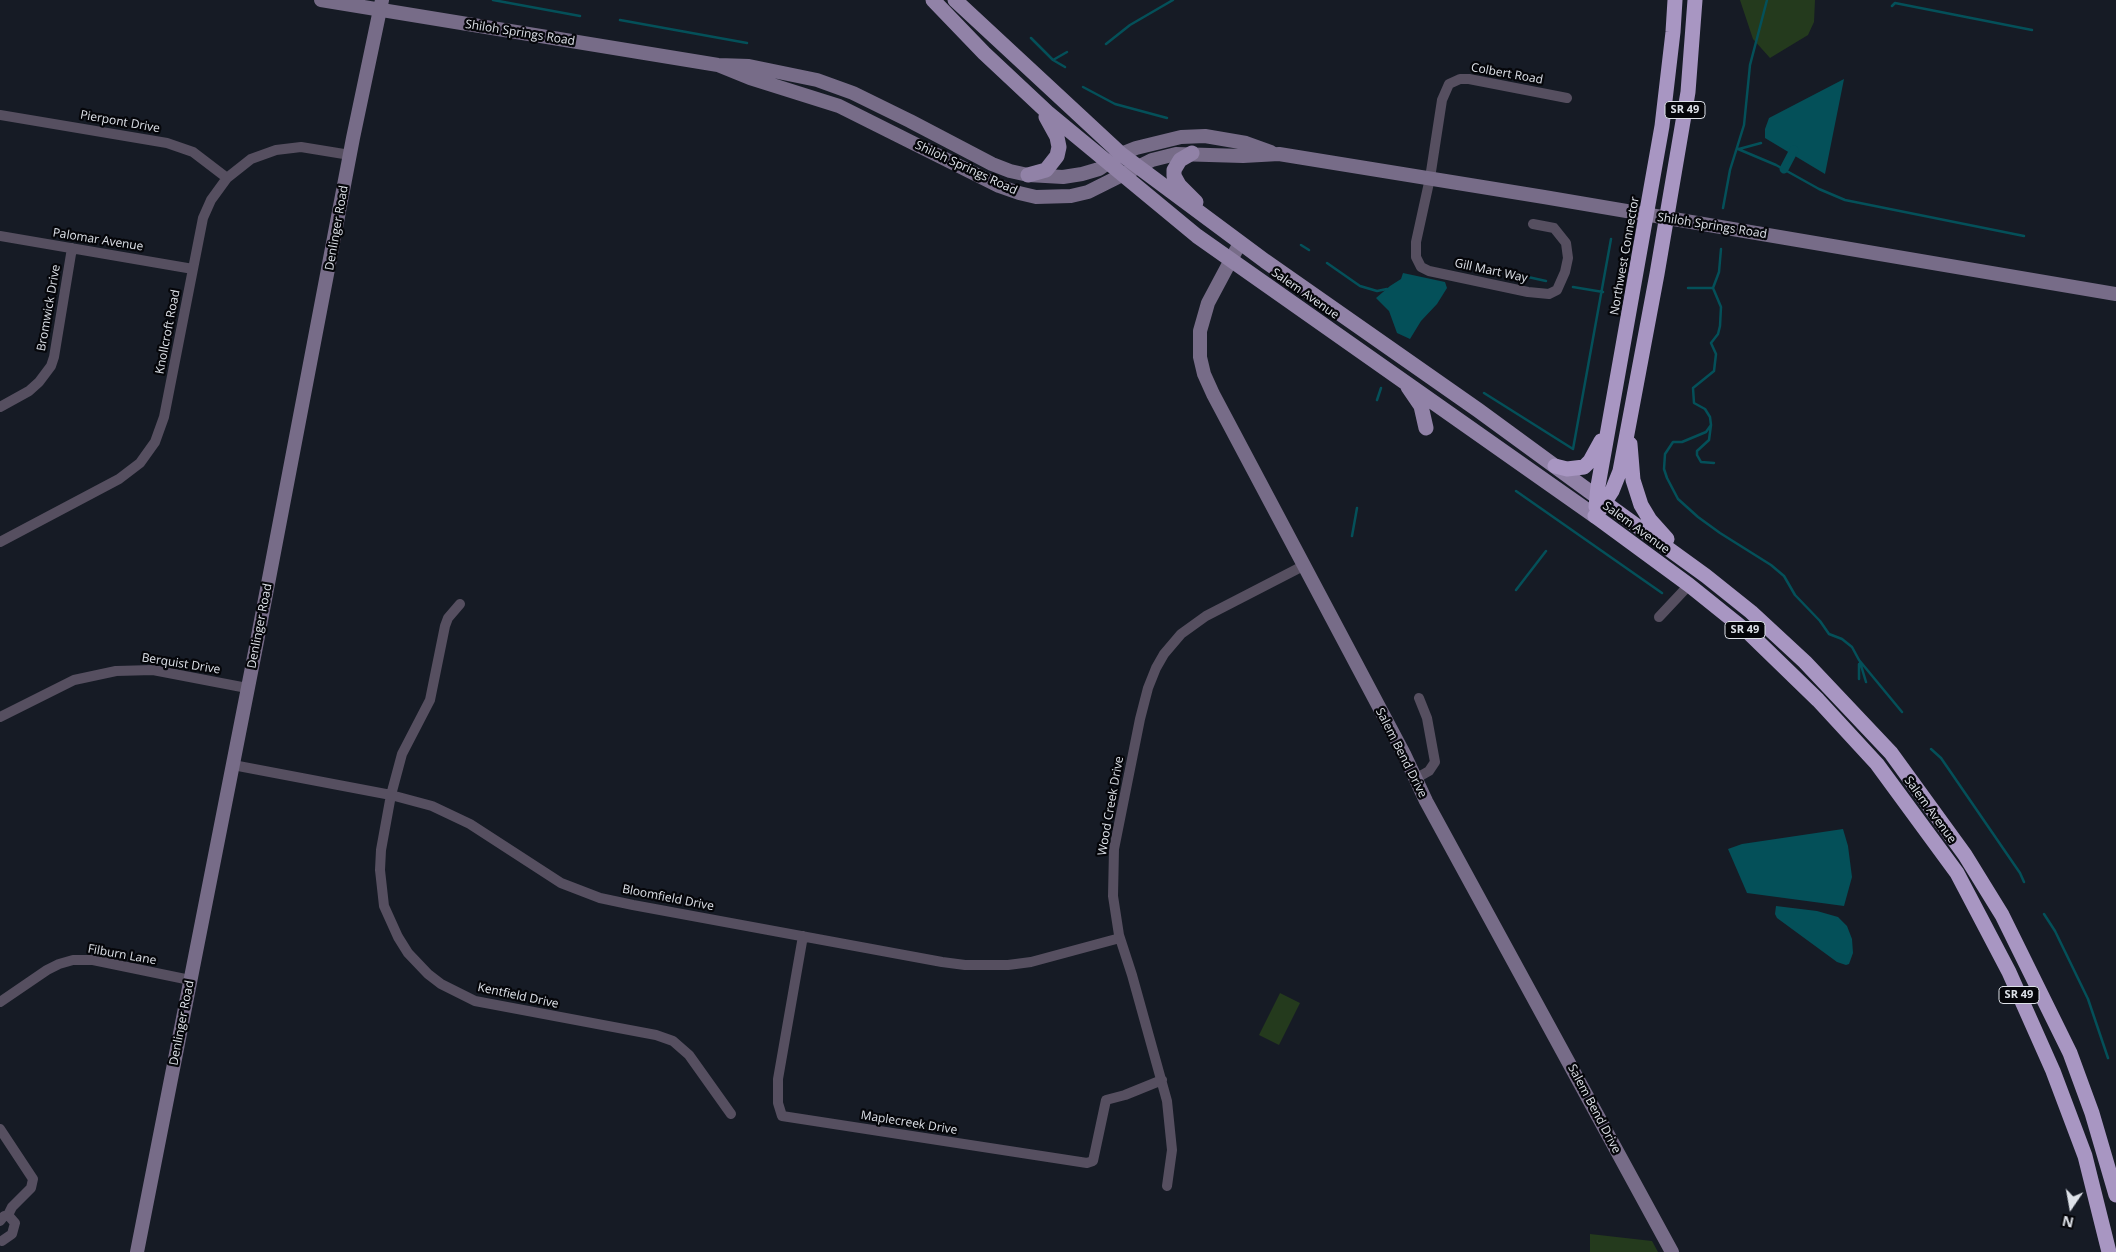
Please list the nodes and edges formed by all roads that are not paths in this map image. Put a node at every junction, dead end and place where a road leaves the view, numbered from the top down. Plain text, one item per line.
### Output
1 (321, 0) edge
2 (932, 0) edge
3 (940, 0) edge
4 (955, 0) edge
5 (1675, 0) edge
6 (1695, 0) edge
7 (381, 5) edge
8 (997, 41) junction
9 (718, 65) junction
10 (1032, 98) junction
11 (1568, 98) dead end
12 (0, 115) edge
13 (1192, 153) junction
14 (1121, 154) junction
15 (1279, 154) junction
16 (350, 155) junction
17 (1107, 163) junction
18 (1138, 167) junction
19 (1028, 175) junction
20 (1122, 175) junction
21 (227, 178) junction
22 (1430, 178) junction
23 (1647, 215) junction
24 (1667, 218) junction
25 (1210, 221) junction
26 (1533, 224) dead end
27 (0, 236) edge
28 (1240, 243) junction
29 (72, 248) junction
30 (1232, 261) junction
31 (193, 269) junction
32 (2116, 294) edge
33 (1403, 380) junction
34 (0, 407) edge
35 (1630, 418) junction
36 (1610, 422) junction
37 (1426, 428) dead end
38 (1555, 466) junction
39 (1601, 500) junction
40 (1595, 516) junction
41 (0, 542) edge
42 (1303, 566) junction
43 (1706, 576) junction
44 (1689, 585) junction
45 (460, 604) dead end
46 (1659, 617) dead end
47 (1790, 673) junction
48 (247, 688) junction
49 (1419, 698) dead end
50 (0, 717) edge
51 (1891, 753) junction
52 (1877, 764) junction
53 (233, 765) junction
54 (1415, 779) junction
55 (391, 795) junction
56 (1958, 845) junction
57 (803, 936) junction
58 (1120, 938) junction
59 (190, 980) junction
60 (0, 1002) edge
61 (1162, 1080) junction
62 (731, 1114) dead end
63 (0, 1129) edge
64 (1168, 1186) dead end
65 (2116, 1195) edge
66 (4, 1218) edge
67 (1, 1239) edge
68 (6, 1252) edge
69 (137, 1252) edge
70 (1672, 1252) edge
71 (2109, 1252) edge

1 - 7 street, Shiloh Springs Road
2 - 10 main road, Salem Avenue
3 - 8 main road
4 - 8 main road, Salem Avenue
5 - 23 highway, Northwest Connector / SR 49
6 - 24 highway, SR 49
7 - 9 street, Shiloh Springs Road
7 - 16 street, Denlinger Road
8 - 14 main road, Salem Avenue
9 - 19 street, Shiloh Springs Road
9 - 20 street, Shiloh Springs Road
10 - 17 main road, Salem Avenue
10 - 19 main road
11 - 22 street, Colbert Road
12 - 21 street, Pierpont Drive
13 - 15 street, Shiloh Springs Road
13 - 18 street, Shiloh Springs Road
13 - 25 main road
14 - 15 street, Shiloh Springs Road
14 - 17 street, Shiloh Springs Road
14 - 18 main road, Salem Avenue
15 - 22 street, Shiloh Springs Road
16 - 21 street, Knollcroft Road
16 - 48 street, Denlinger Road
17 - 19 street, Shiloh Springs Road
17 - 20 main road, Salem Avenue
18 - 20 street, Shiloh Springs Road
18 - 25 main road, Salem Avenue
20 - 30 main road, Salem Avenue
21 - 31 street, Knollcroft Road
22 - 23 street, Shiloh Springs Road
22 - 26 street, Gill Mart Way
23 - 24 street, Shiloh Springs Road
23 - 36 highway, Northwest Connector / SR 49
24 - 32 street, Shiloh Springs Road
24 - 35 highway, SR 49
25 - 28 main road, Salem Avenue
27 - 29 street, Palomar Avenue
28 - 30 street, Salem Bend Drive
28 - 38 main road, Salem Avenue
29 - 31 street, Palomar Avenue
29 - 34 street, Bromwick Drive
30 - 33 main road, Salem Avenue
30 - 42 street, Salem Bend Drive
31 - 41 street, Knollcroft Road
33 - 37 main road
33 - 40 main road, Salem Avenue
35 - 39 highway
35 - 43 highway, SR 49
36 - 38 highway
36 - 39 highway, Northwest Connector / SR 49
38 - 39 main road, Salem Avenue
39 - 40 highway
39 - 43 highway, Salem Avenue
40 - 44 highway, Salem Avenue / SR 49
42 - 54 street, Salem Bend Drive
42 - 58 street, Wood Creek Drive
43 - 51 highway, Salem Avenue / SR 49
44 - 46 street
44 - 47 highway, Salem Avenue / SR 49
45 - 55 street, Kentfield Drive
47 - 51 highway
47 - 52 highway, Salem Avenue / SR 49
48 - 50 street, Berquist Drive
48 - 53 street, Denlinger Road
49 - 54 street
51 - 56 highway, Salem Avenue / SR 49
52 - 56 highway
52 - 71 highway, Salem Avenue / SR 49
53 - 55 street, Bloomfield Drive
53 - 59 street, Denlinger Road
54 - 70 street, Salem Bend Drive
55 - 57 street, Bloomfield Drive
55 - 62 street, Kentfield Drive
56 - 65 highway, Salem Avenue / SR 49
57 - 58 street, Bloomfield Drive
57 - 61 street, Maplecreek Drive
58 - 61 street, Wood Creek Drive
59 - 60 street, Filburn Lane
59 - 69 street, Denlinger Road
61 - 64 street, Wood Creek Drive
63 - 66 street
66 - 67 street
67 - 68 street

